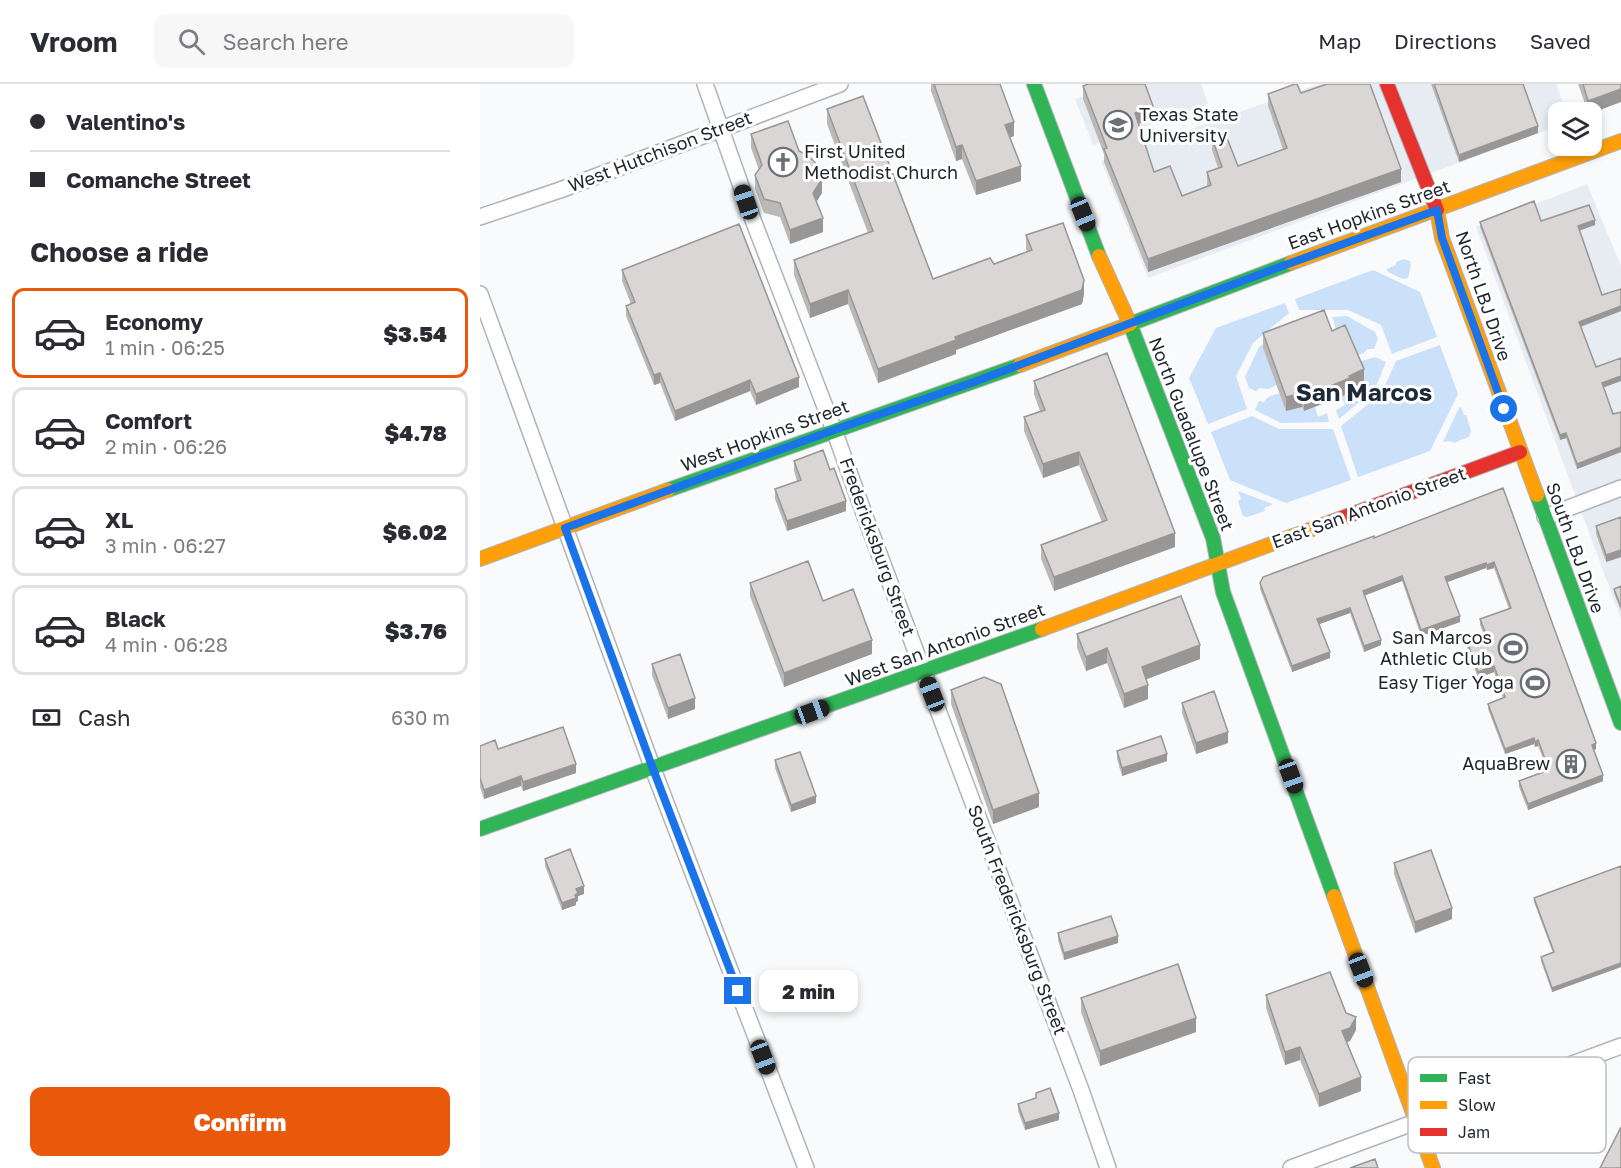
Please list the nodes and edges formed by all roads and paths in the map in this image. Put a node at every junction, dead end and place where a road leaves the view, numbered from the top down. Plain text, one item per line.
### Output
1 (705, 84) edge
2 (840, 84) edge
3 (1034, 84) edge
4 (1387, 84) edge
5 (721, 128) junction
6 (1621, 141) edge
7 (1437, 210) junction
8 (480, 217) edge
9 (480, 294) edge
10 (1130, 324) junction
11 (834, 430) junction
12 (1520, 452) junction
13 (1621, 488) edge
14 (1545, 517) junction
15 (565, 528) junction
16 (480, 559) edge
17 (1218, 565) junction
18 (923, 672) junction
19 (1621, 723) edge
20 (653, 769) junction
21 (480, 830) edge
22 (1621, 1046) edge
23 (1591, 1057) edge
24 (1408, 1100) edge
25 (1408, 1125) edge
26 (1427, 1153) edge
27 (806, 1168) edge
28 (1108, 1168) edge
29 (1291, 1168) edge
30 (1433, 1168) edge

1 - 5 street, Fredericksburg Street
2 - 5 street, West Hutchison Street
3 - 10 main road, North Guadalupe Street
4 - 7 main road, North LBJ Drive
5 - 8 street, West Hutchison Street
5 - 11 street, Fredericksburg Street
6 - 7 main road, East Hopkins Street
7 - 10 main road, East Hopkins Street
7 - 12 main road, North LBJ Drive
9 - 15 street
10 - 11 main road, West Hopkins Street
10 - 17 main road, North Guadalupe Street
11 - 15 main road, West Hopkins Street
11 - 18 street, Fredericksburg Street
12 - 14 main road, South LBJ Drive
12 - 17 main road, East San Antonio Street
13 - 14 street
14 - 19 main road, South LBJ Drive
15 - 16 main road, West Hopkins Street
15 - 20 street
17 - 18 main road, West San Antonio Street
17 - 24 main road, North Guadalupe Street
18 - 20 main road, West San Antonio Street
18 - 28 street, South Fredericksburg Street
20 - 21 main road, West San Antonio Street
20 - 27 street
22 - 23 street
25 - 29 street
26 - 30 main road, North Guadalupe Street

